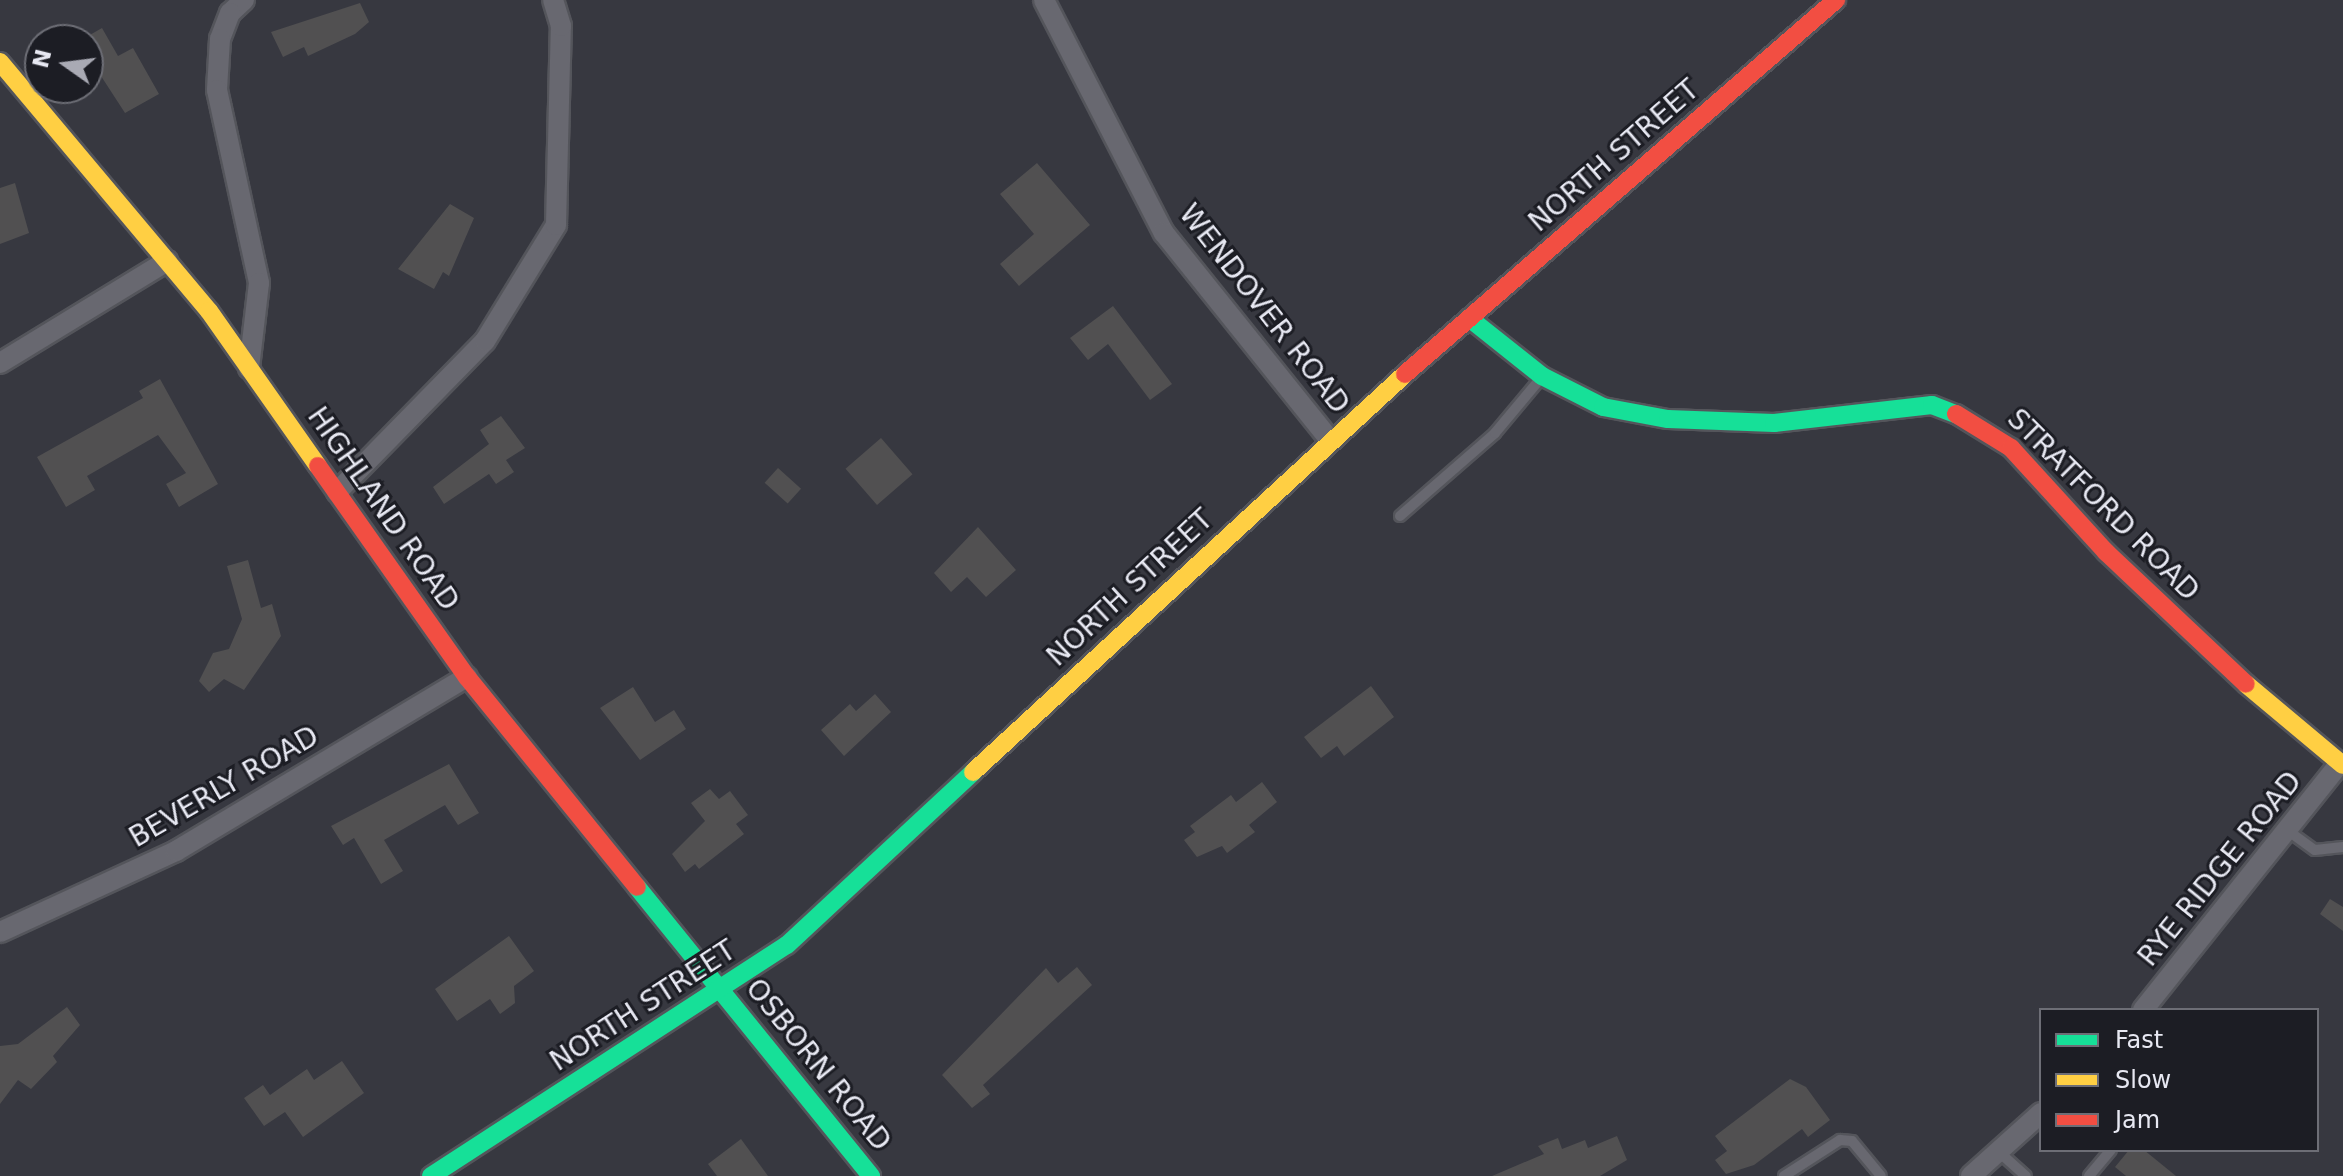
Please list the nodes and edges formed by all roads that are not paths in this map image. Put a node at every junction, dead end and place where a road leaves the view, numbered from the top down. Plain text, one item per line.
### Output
1 (244, 0) edge
2 (553, 0) edge
3 (1044, 0) edge
4 (1836, 0) edge
5 (0, 62) edge
6 (167, 261) junction
7 (1469, 318) junction
8 (0, 363) edge
9 (249, 368) junction
10 (1542, 376) junction
11 (1330, 440) junction
12 (337, 492) junction
13 (1400, 516) dead end
14 (467, 677) junction
15 (2342, 764) edge
16 (2287, 830) junction
17 (2343, 847) edge
18 (0, 932) edge
19 (722, 989) junction
20 (2145, 1008) edge
21 (2039, 1115) edge
22 (1999, 1152) junction
23 (2109, 1152) edge
24 (431, 1176) edge
25 (871, 1176) edge
26 (1784, 1176) edge
27 (1881, 1176) edge
28 (1971, 1176) edge
29 (2026, 1176) edge
30 (2089, 1176) edge

1 - 9 street
2 - 12 street
3 - 11 street, WENDOVER ROAD
4 - 7 street, NORTH STREET
5 - 6 street, HIGHLAND ROAD
6 - 8 street
6 - 9 street, HIGHLAND ROAD
7 - 10 street, STRATFORD ROAD
7 - 11 street, NORTH STREET
9 - 12 street, HIGHLAND ROAD
10 - 13 lane
10 - 15 street, STRATFORD ROAD
11 - 19 street, NORTH STREET
12 - 14 street, HIGHLAND ROAD
14 - 18 street, BEVERLY ROAD
14 - 19 street, HIGHLAND ROAD
15 - 16 street, RYE RIDGE ROAD
16 - 17 lane
16 - 20 street, RYE RIDGE ROAD
19 - 24 street, NORTH STREET
19 - 25 street, OSBORN ROAD
21 - 22 street
22 - 28 street
22 - 29 lane
23 - 30 lane
26 - 27 lane

